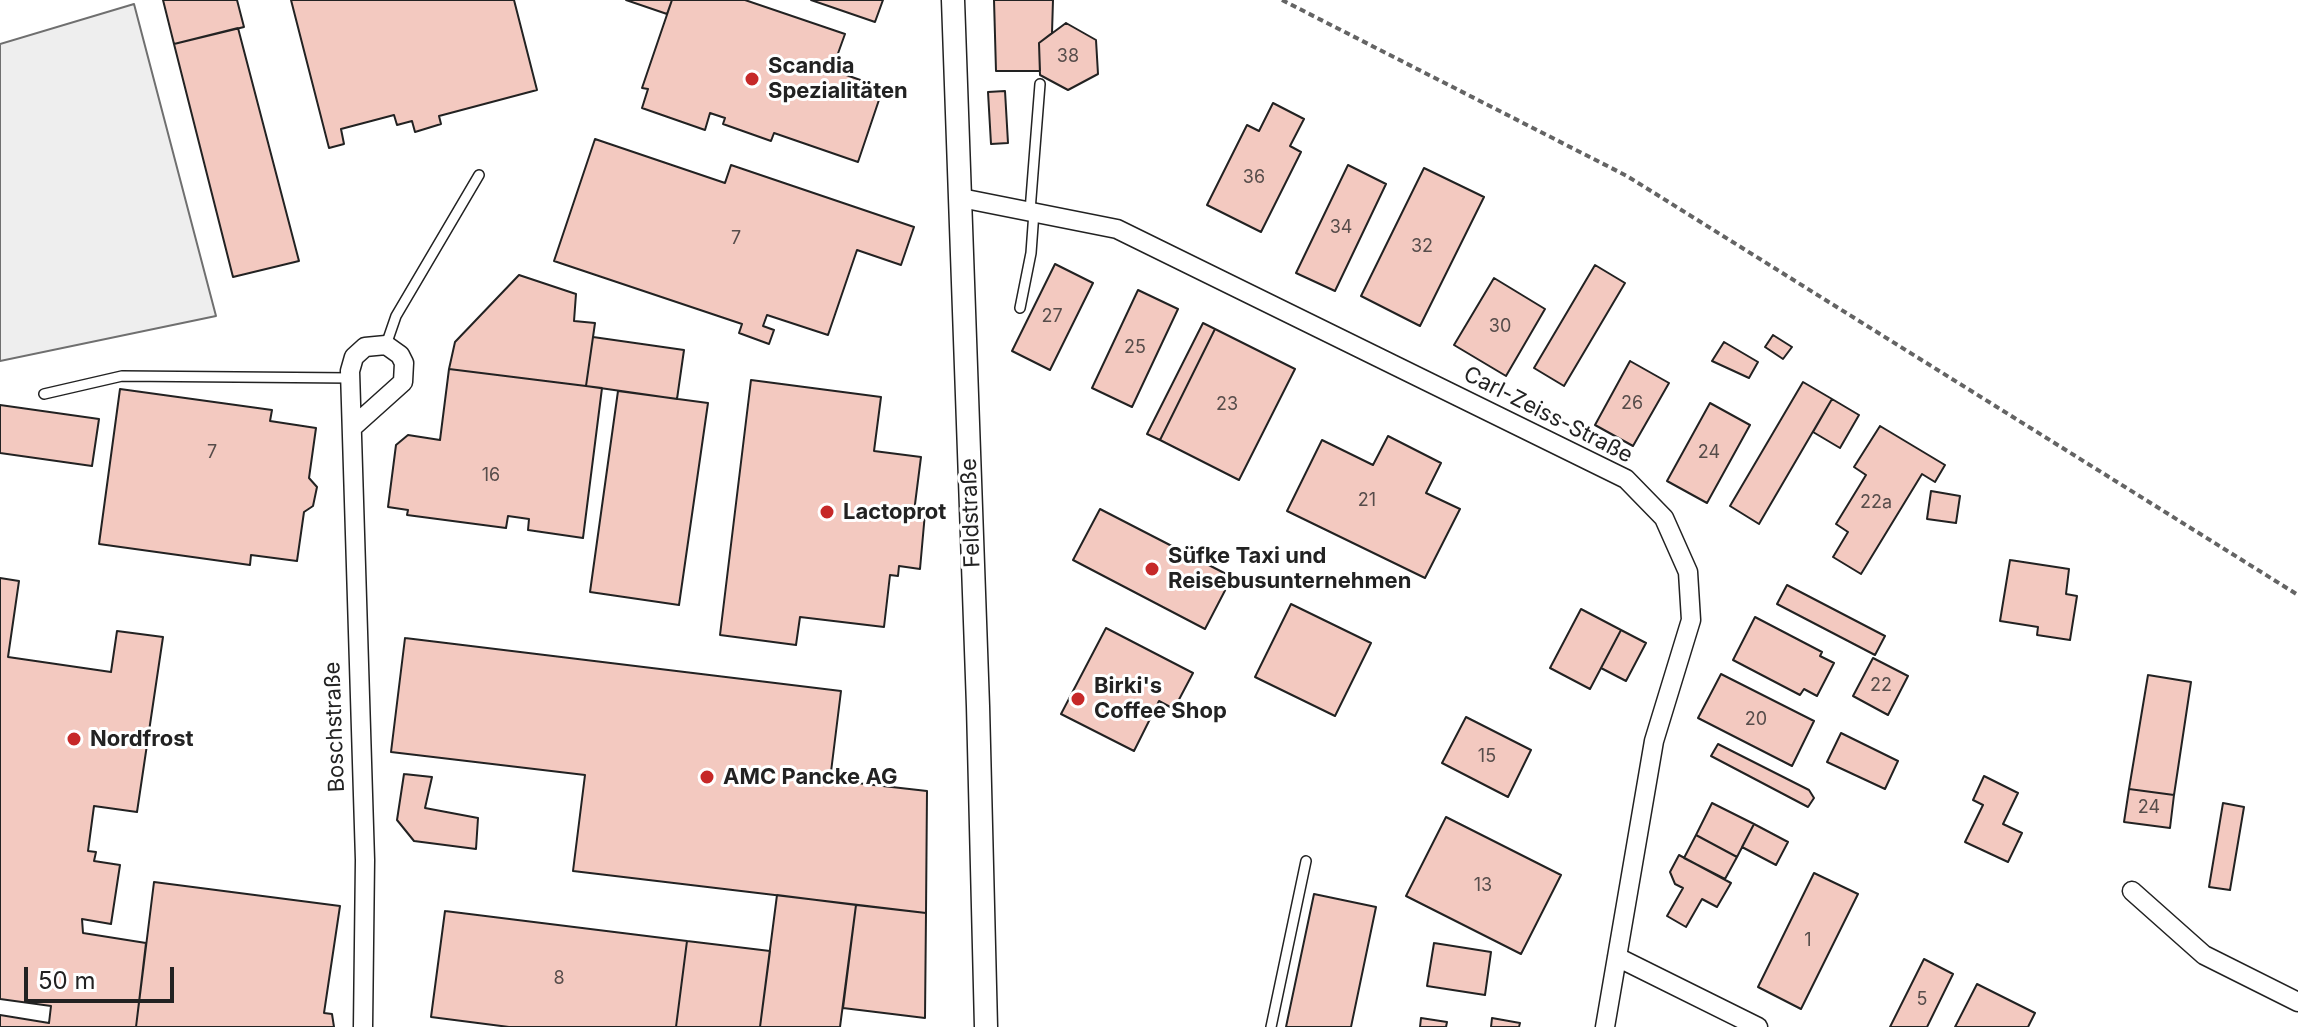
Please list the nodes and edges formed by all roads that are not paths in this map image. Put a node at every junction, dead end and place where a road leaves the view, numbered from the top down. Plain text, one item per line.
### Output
1 (953, 0) edge
2 (1040, 84) dead end
3 (479, 175) dead end
4 (961, 198) junction
5 (1032, 212) junction
6 (1020, 308) dead end
7 (386, 345) junction
8 (351, 378) junction
9 (44, 394) dead end
10 (354, 426) junction
11 (1306, 861) dead end
12 (2132, 891) dead end
13 (1617, 957) junction
14 (2298, 1002) edge
15 (363, 1027) edge
16 (986, 1027) edge
17 (1271, 1027) edge
18 (1605, 1027) edge
19 (1758, 1027) edge

1 - 4 street, Feldstraße
2 - 5 lane
3 - 7 lane
4 - 5 street, Carl-Zeiss-Straße
4 - 16 street, Feldstraße
5 - 6 lane
5 - 13 street, Carl-Zeiss-Straße
7 - 8 street
7 - 10 street
8 - 9 lane
8 - 10 street, Boschstraße
10 - 15 street, Boschstraße
11 - 17 lane
12 - 14 street
13 - 18 street, Carl-Zeiss-Straße
13 - 19 street

